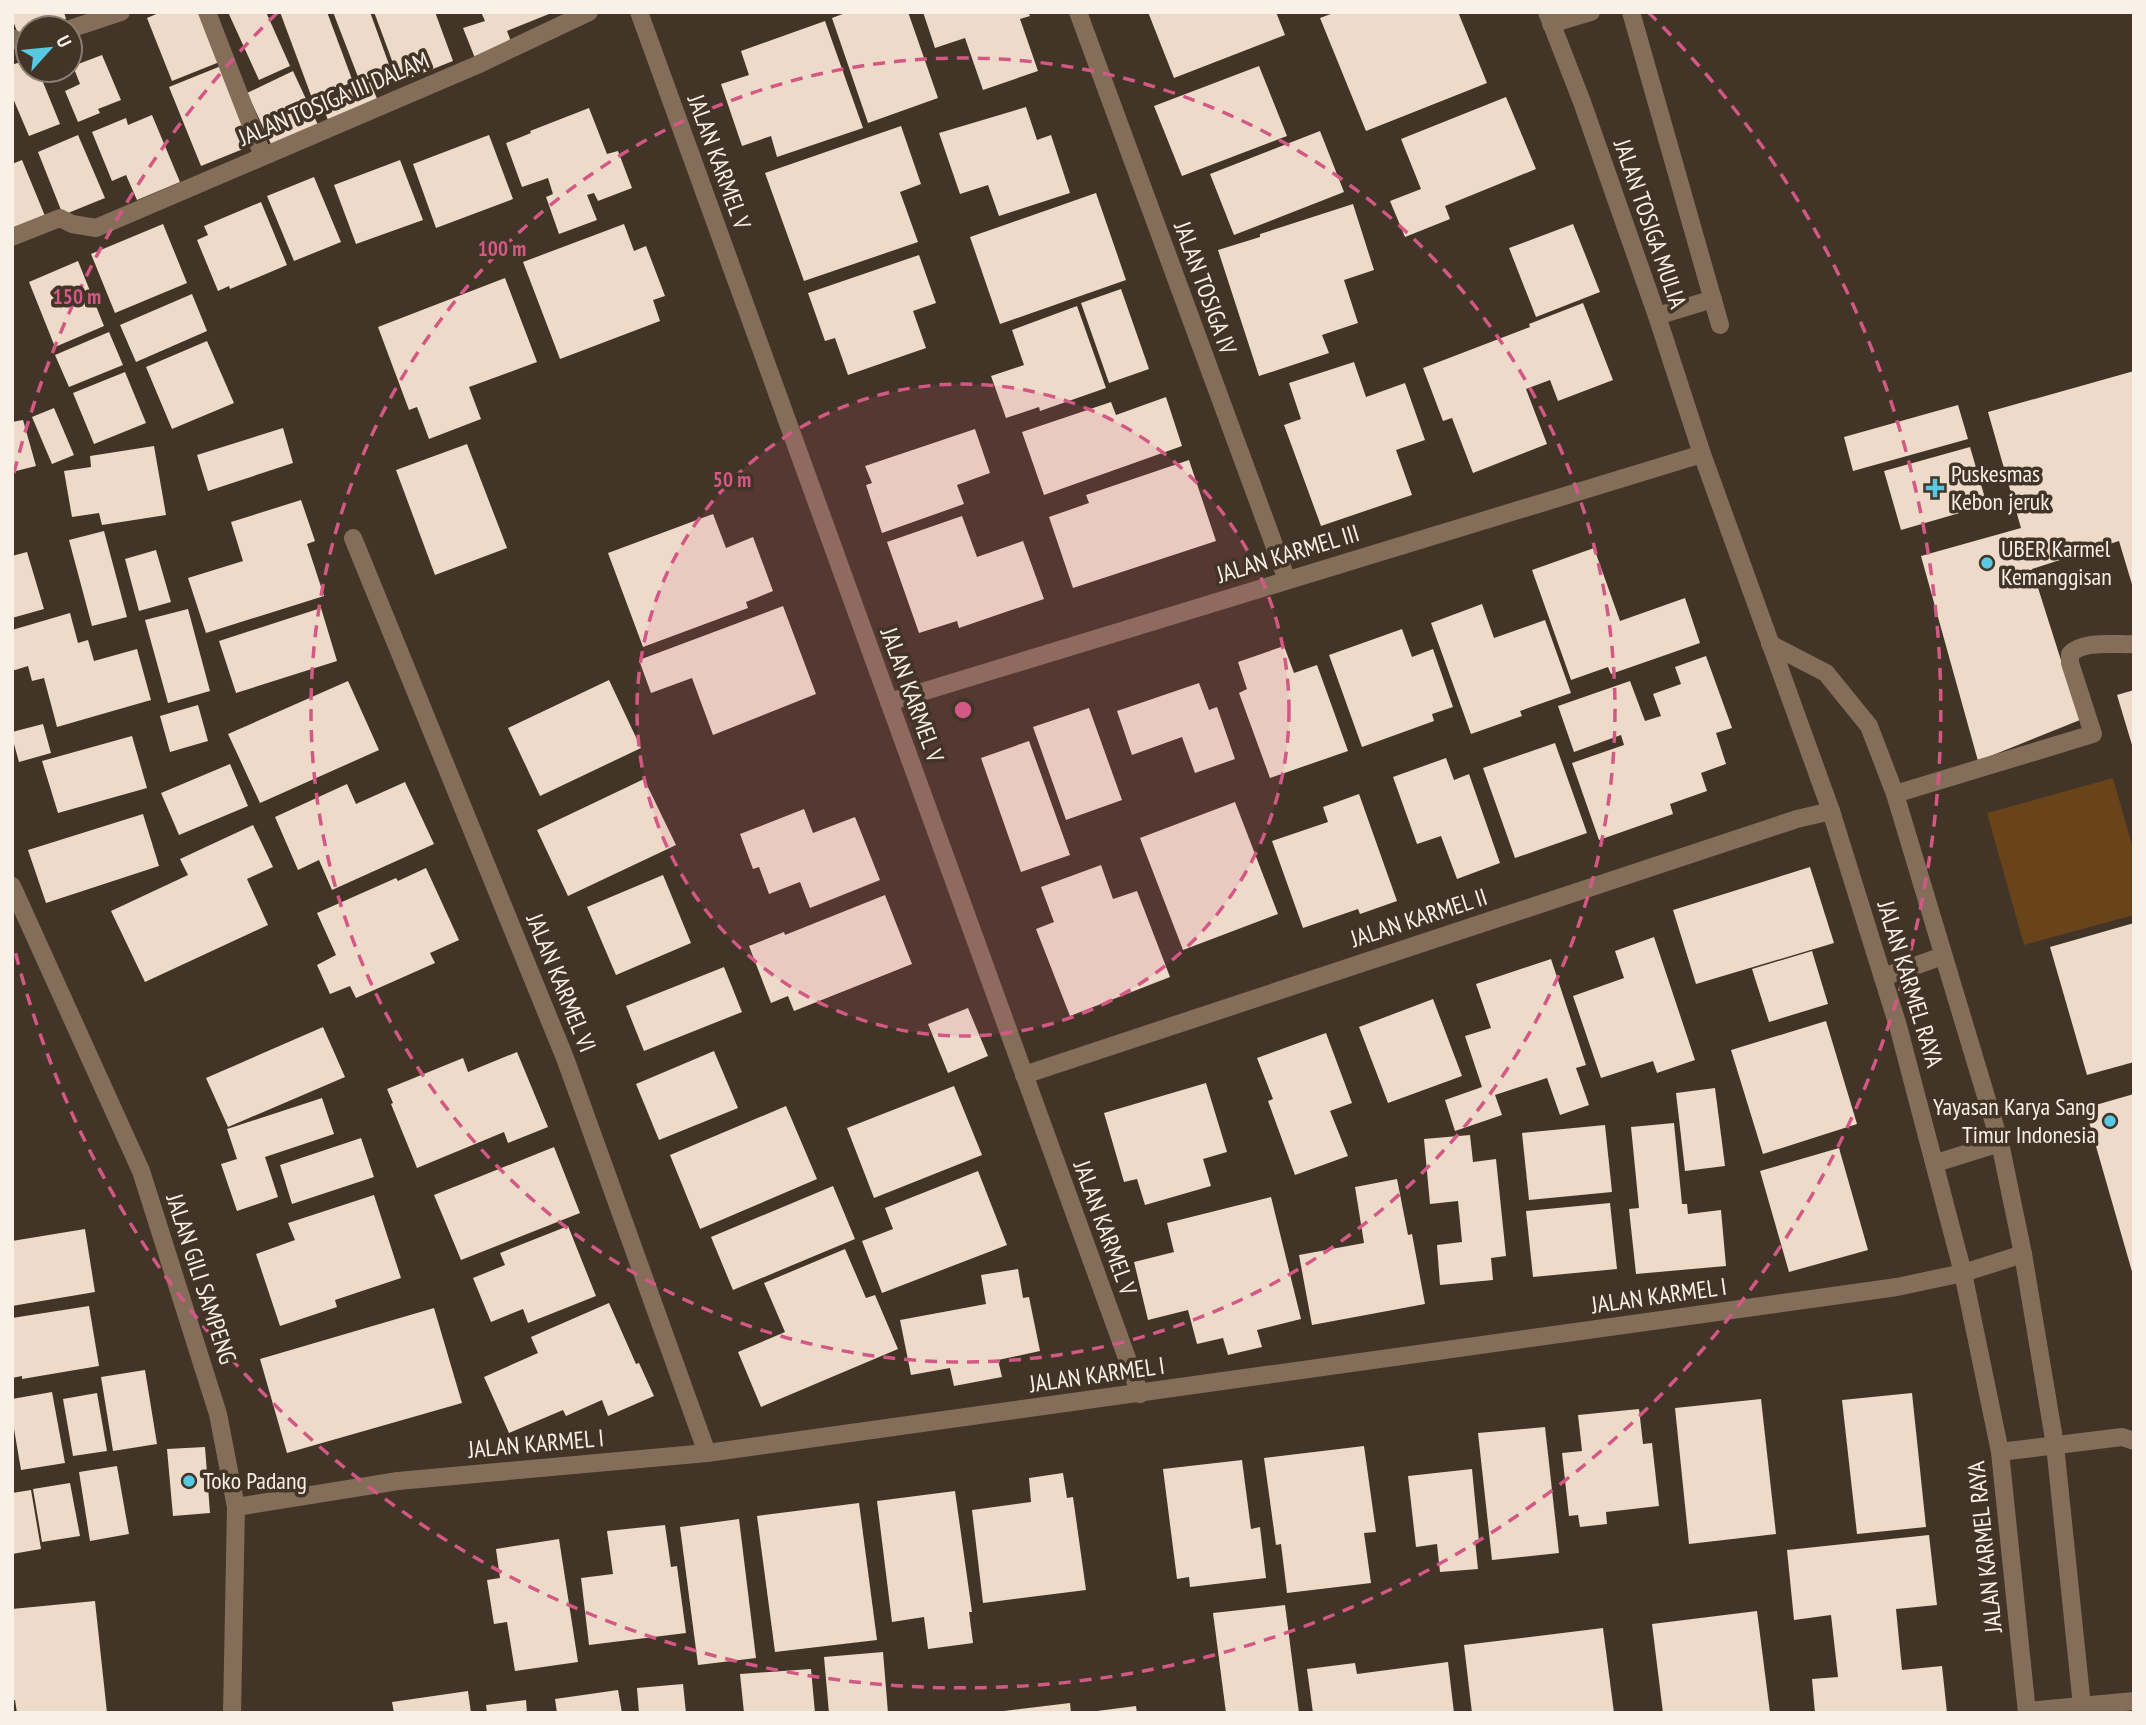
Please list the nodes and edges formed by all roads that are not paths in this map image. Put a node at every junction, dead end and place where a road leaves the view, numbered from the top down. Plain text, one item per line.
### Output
1 (121, 12) edge
2 (207, 12) edge
3 (589, 12) edge
4 (639, 12) edge
5 (1078, 12) edge
6 (1591, 12) edge
7 (1631, 12) edge
8 (1549, 18) edge
9 (84, 24) edge
10 (263, 156) junction
11 (12, 237) edge
12 (1713, 299) junction
13 (1657, 316) junction
14 (1720, 325) dead end
15 (1702, 454) junction
16 (353, 538) dead end
17 (1287, 580) junction
18 (1770, 644) junction
19 (2134, 644) edge
20 (889, 702) junction
21 (1895, 794) junction
22 (1831, 811) junction
23 (12, 886) edge
24 (1943, 956) junction
25 (1883, 977) junction
26 (1024, 1074) junction
27 (2000, 1143) junction
28 (1936, 1163) junction
29 (2023, 1254) junction
30 (1963, 1273) junction
31 (1140, 1394) junction
32 (2134, 1441) edge
33 (2055, 1445) junction
34 (2000, 1452) junction
35 (707, 1453) junction
36 (236, 1507) junction
37 (2134, 1701) edge
38 (2082, 1706) junction
39 (2027, 1712) edge
40 (232, 1713) edge

1 - 9 street
2 - 10 street
3 - 10 street, JALAN TOSIGA III DALAM
4 - 20 street, JALAN KARMEL V
5 - 17 street, JALAN TOSIGA IV
6 - 8 street
7 - 12 street
8 - 13 street, JALAN TOSIGA MULIA
10 - 11 street, JALAN TOSIGA III DALAM
12 - 13 street
12 - 14 street
13 - 15 street, JALAN TOSIGA MULIA
15 - 17 street, JALAN KARMEL III
15 - 18 street, JALAN KARMEL RAYA
16 - 35 street, JALAN KARMEL VI
17 - 20 street, JALAN KARMEL III
18 - 21 street
18 - 22 street, JALAN KARMEL RAYA
19 - 21 street
20 - 26 street, JALAN KARMEL V
21 - 24 street
22 - 25 street, JALAN KARMEL RAYA
22 - 26 street, JALAN KARMEL II
23 - 36 street, JALAN GILI SAMPENG
24 - 25 street
24 - 27 street
25 - 28 street, JALAN KARMEL RAYA
26 - 31 street, JALAN KARMEL V
27 - 28 street
27 - 29 street
28 - 30 street, JALAN KARMEL RAYA
29 - 30 street, JALAN KARMEL I
29 - 33 street
30 - 31 street, JALAN KARMEL I
30 - 34 street, JALAN KARMEL RAYA
31 - 35 street, JALAN KARMEL I
32 - 33 street
33 - 34 street
33 - 38 street
34 - 39 street, JALAN KARMEL RAYA
35 - 36 street, JALAN KARMEL I
36 - 40 street, JALAN GILI SAMPENG
37 - 38 street
38 - 39 street

